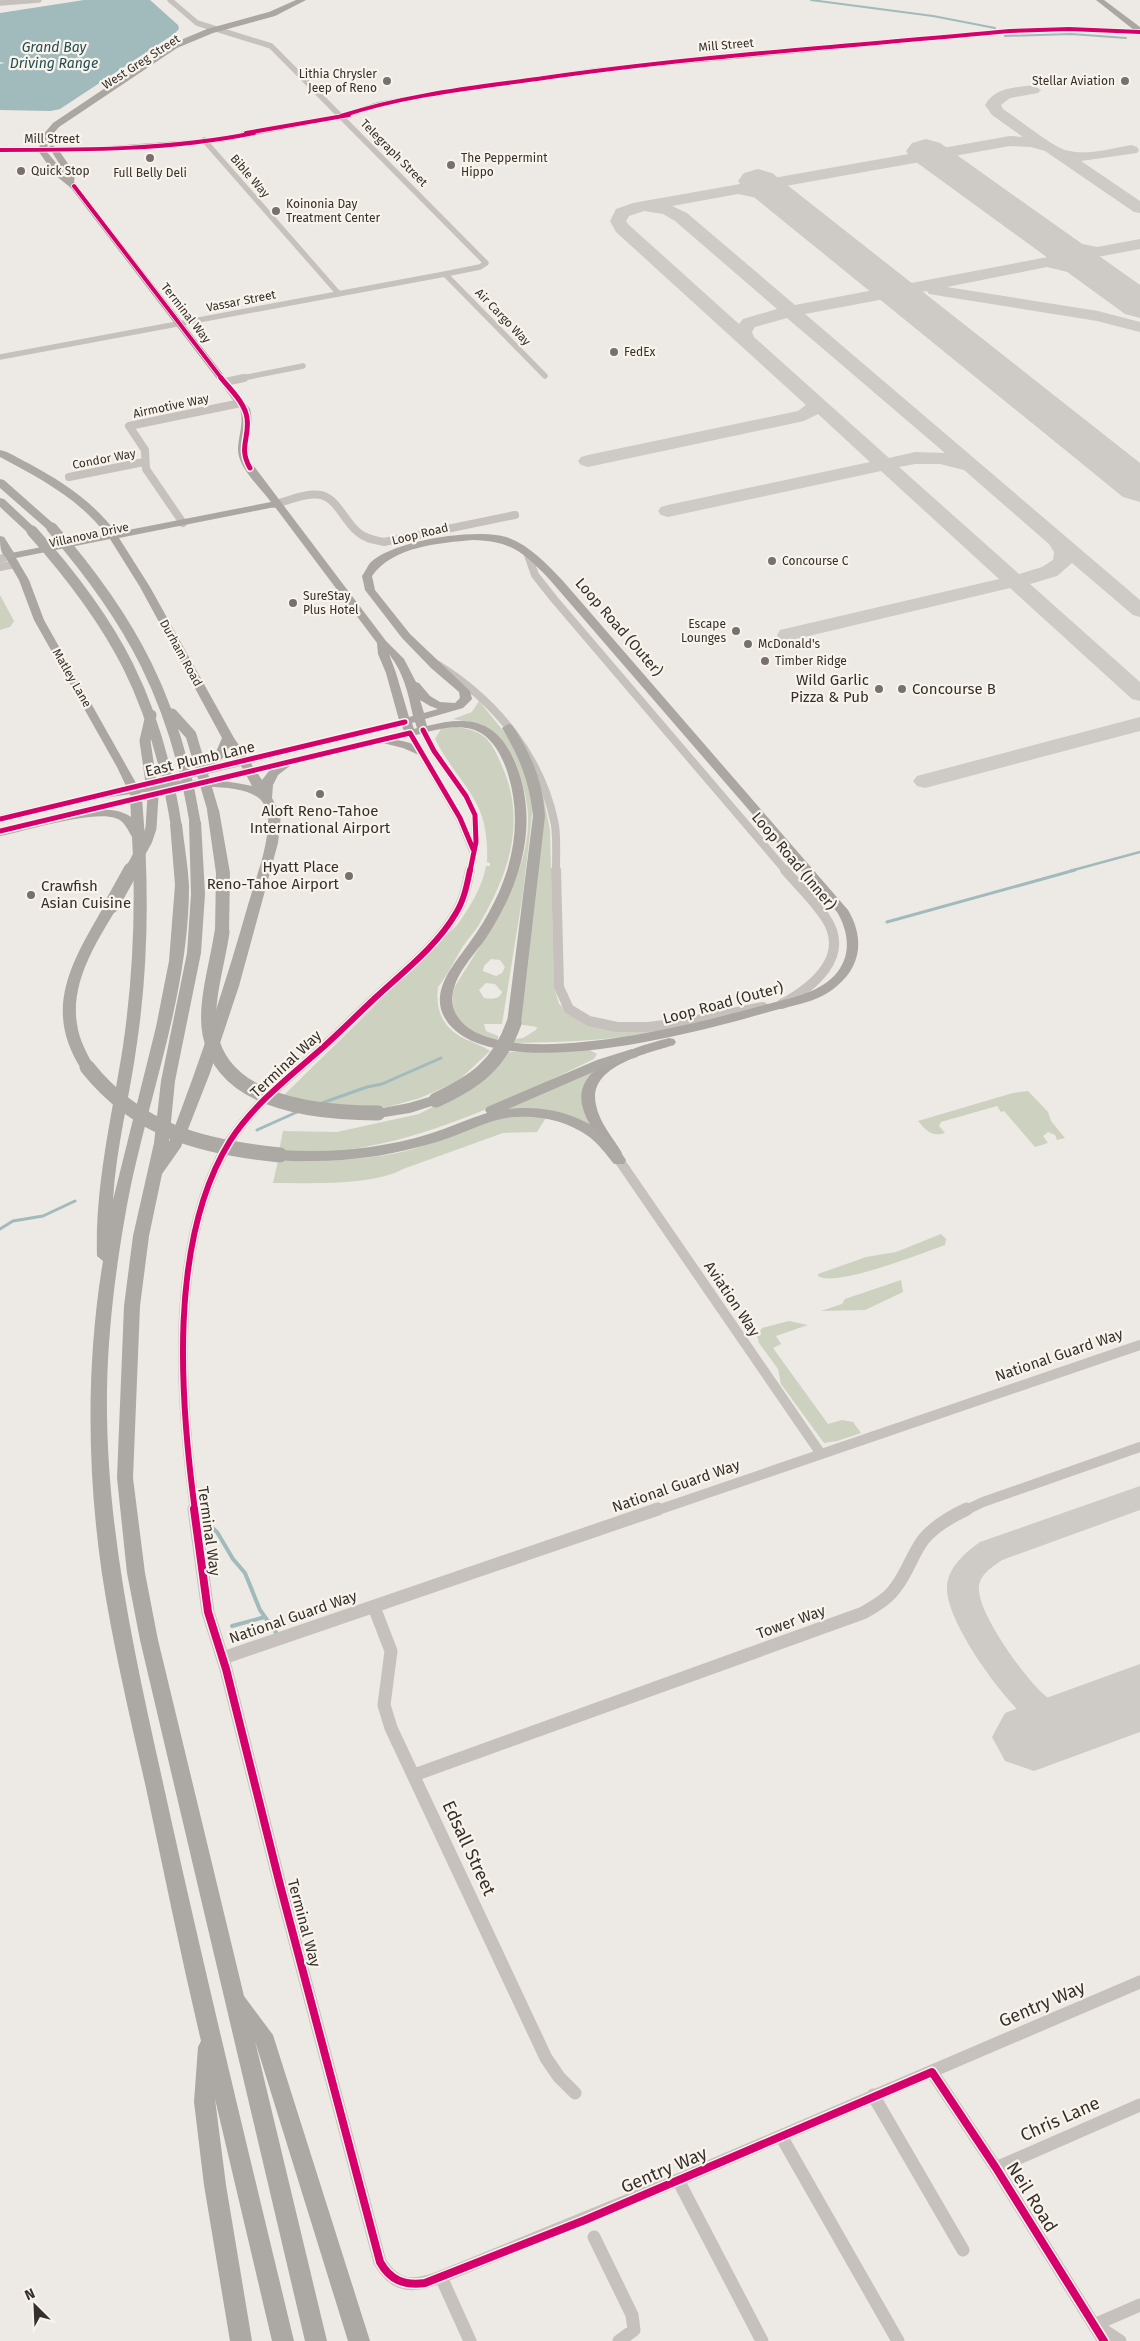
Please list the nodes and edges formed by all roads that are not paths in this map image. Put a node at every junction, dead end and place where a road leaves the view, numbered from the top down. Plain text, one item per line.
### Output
1 (39, 0) edge
2 (170, 0) edge
3 (1100, 0) edge
4 (306, 1) edge
5 (0, 3) edge
6 (1109, 16) junction
7 (203, 25) junction
8 (247, 25) junction
9 (1073, 28) junction
10 (1136, 29) edge
11 (220, 30) junction
12 (1085, 31) junction
13 (197, 36) junction
14 (240, 36) junction
15 (1140, 42) edge
16 (134, 72) junction
17 (123, 87) junction
18 (341, 116) junction
19 (49, 132) junction
20 (204, 140) junction
21 (12, 147) junction
22 (0, 149) edge
23 (42, 149) junction
24 (53, 149) junction
25 (70, 181) junction
26 (485, 264) joint
27 (445, 274) junction
28 (339, 294) junction
29 (180, 324) junction
30 (0, 357) edge
31 (303, 366) dead end
32 (545, 376) dead end
33 (225, 382) junction
34 (241, 403) junction
35 (0, 454) edge
36 (144, 462) junction
37 (69, 477) dead end
38 (0, 482) edge
39 (0, 501) edge
40 (275, 504) junction
41 (233, 512) junction
42 (515, 515) dead end
43 (290, 522) junction
44 (183, 523) junction
45 (0, 539) edge
46 (115, 539) junction
47 (528, 555) junction
48 (9, 559) edge
49 (0, 567) edge
50 (382, 643) junction
51 (428, 660) junction
52 (410, 678) junction
53 (461, 688) junction
54 (168, 710) junction
55 (151, 715) junction
56 (405, 722) junction
57 (422, 724) junction
58 (508, 728) junction
59 (410, 733) junction
60 (230, 740) junction
61 (374, 742) junction
62 (418, 752) junction
63 (269, 755) junction
64 (289, 762) junction
65 (246, 766) junction
66 (123, 767) junction
67 (196, 772) junction
68 (187, 782) junction
69 (164, 783) junction
70 (135, 793) junction
71 (105, 794) joint
72 (266, 798) junction
73 (116, 803) joint
74 (0, 821) edge
75 (0, 831) edge
76 (138, 836) junction
77 (474, 852) junction
78 (781, 1004) junction
79 (751, 1013) junction
80 (632, 1054) junction
81 (414, 1143) junction
82 (619, 1160) junction
83 (154, 1175) junction
84 (107, 1282) junction
85 (1140, 1344) edge
86 (1140, 1447) edge
87 (821, 1454) junction
88 (374, 1607) junction
89 (223, 1658) junction
90 (414, 1775) junction
91 (1140, 1982) edge
92 (234, 1997) junction
93 (209, 2034) junction
94 (932, 2072) junction
95 (575, 2093) dead end
96 (873, 2095) junction
97 (1140, 2105) edge
98 (782, 2136) junction
99 (996, 2168) junction
100 (678, 2180) junction
101 (594, 2237) dead end
102 (963, 2250) dead end
103 (441, 2277) junction
104 (405, 2284) joint
105 (1140, 2305) edge
106 (1094, 2325) junction
107 (241, 2341) edge
108 (283, 2341) edge
109 (316, 2341) edge
110 (359, 2341) edge
111 (470, 2341) edge
112 (619, 2341) edge
113 (762, 2341) edge
114 (898, 2341) edge
115 (1104, 2341) edge
116 (1120, 2341) edge

1 - 5 street
2 - 7 street, Telegraph Street
3 - 6 main road
4 - 8 main road, West Greg Street
4 - 11 main road, West Greg Street
6 - 9 main road
6 - 10 main road
6 - 10 main road
7 - 11 street, Telegraph Street
7 - 13 main road
8 - 11 main road, West Greg Street
8 - 14 main road
9 - 10 main road, Mill Street
9 - 12 main road, Mill Street
9 - 18 main road, Mill Street
10 - 12 main road, Mill Street
10 - 15 main road
11 - 13 main road, West Greg Street
11 - 14 street, Telegraph Street
11 - 17 main road, West Greg Street
12 - 15 main road
13 - 16 main road, West Greg Street
14 - 18 street, Telegraph Street
16 - 17 main road
16 - 19 main road, West Greg Street
17 - 24 main road, West Greg Street
18 - 20 main road, Mill Street
18 - 26 street, Telegraph Street
19 - 21 main road
19 - 23 main road, West Greg Street
20 - 24 main road, Mill Street
20 - 28 street, Bible Way
21 - 22 main road, Mill Street
21 - 23 main road, Mill Street
22 - 23 main road, Mill Street
23 - 24 main road, Mill Street
23 - 25 main road, Terminal Way
24 - 25 main road, Terminal Way
25 - 29 main road, Terminal Way
26 - 27 street, Vassar Street
27 - 28 street, Vassar Street
27 - 32 street, Air Cargo Way
28 - 29 street, Vassar Street
29 - 30 street, Vassar Street
29 - 33 main road, Terminal Way
31 - 33 street
33 - 34 main road, Terminal Way
34 - 36 street, Airmotive Way
34 - 40 main road, Terminal Way
35 - 46 highway
36 - 37 street, Condor Way
36 - 44 street, Airmotive Way
38 - 54 highway, bridge
39 - 55 highway, bridge
40 - 41 main road, Villanova Drive
40 - 42 street
40 - 43 main road, Terminal Way
41 - 43 main road
41 - 44 main road, Villanova Drive
43 - 50 main road, Terminal Way
44 - 46 main road, Villanova Drive
45 - 48 highway
46 - 48 main road, Villanova Drive
46 - 60 main road, Durham Road
47 - 51 main road, Loop Road
47 - 78 street, Loop Road (Inner)
47 - 78 main road, Loop Road (Outer)
48 - 49 street, Villanova Drive
48 - 66 main road, Matley Lane
50 - 52 main road, Terminal Way
50 - 56 main road, Terminal Way
51 - 53 main road
51 - 58 street, Loop Road (Inner)
52 - 53 main road
52 - 57 main road, Terminal Way
53 - 57 main road
54 - 58 highway, bridge
54 - 83 highway, bridge
55 - 81 highway, bridge
55 - 84 highway, bridge
56 - 57 main road, East Plumb Lane
56 - 59 main road, Terminal Way
56 - 63 main road, East Plumb Lane
57 - 59 main road, East Plumb Lane
57 - 77 street, Terminal Way
57 - 79 main road, Loop Road (Outer)
58 - 78 street, Loop Road (Inner)
59 - 61 main road, East Plumb Lane
59 - 62 street, Terminal Way
60 - 63 main road
60 - 65 main road, Durham Road
60 - 67 main road
61 - 62 main road
61 - 64 main road, East Plumb Lane
62 - 77 street, Terminal Way
63 - 65 main road, East Plumb Lane
64 - 65 main road, East Plumb Lane
64 - 72 highway
65 - 67 main road, East Plumb Lane
65 - 68 main road, East Plumb Lane
65 - 72 highway
66 - 69 main road
66 - 70 main road, Matley Lane
67 - 68 main road
67 - 69 main road, East Plumb Lane
68 - 69 highway
68 - 70 main road, East Plumb Lane
68 - 72 highway
69 - 70 highway
70 - 71 highway
70 - 73 main road, East Plumb Lane
70 - 76 highway
71 - 74 main road
72 - 83 highway
73 - 75 main road, East Plumb Lane
75 - 76 highway
76 - 84 highway
77 - 89 street, Terminal Way
78 - 79 main road, Loop Road (Outer)
79 - 80 main road
80 - 81 highway
80 - 82 main road
81 - 82 highway
82 - 87 street, Aviation Way
83 - 92 highway
84 - 93 highway
85 - 87 street, National Guard Way
86 - 90 street, Tower Way
87 - 88 street, National Guard Way
88 - 89 street, National Guard Way
88 - 90 street, Edsall Street
89 - 104 street, Terminal Way
90 - 95 street, Edsall Street
91 - 94 street, Gentry Way
92 - 109 highway
92 - 110 highway
93 - 107 highway
93 - 108 highway
94 - 96 street, Gentry Way
94 - 99 street, Neil Road
96 - 98 street, Gentry Way
96 - 102 street
97 - 99 street, Chris Lane
98 - 100 street, Gentry Way
98 - 114 street
99 - 106 street, Neil Road
100 - 103 street, Gentry Way
100 - 113 street
101 - 112 street
103 - 104 street, Gentry Way
103 - 111 street
105 - 106 street
106 - 115 street, Neil Road
106 - 116 street, Neil Road

